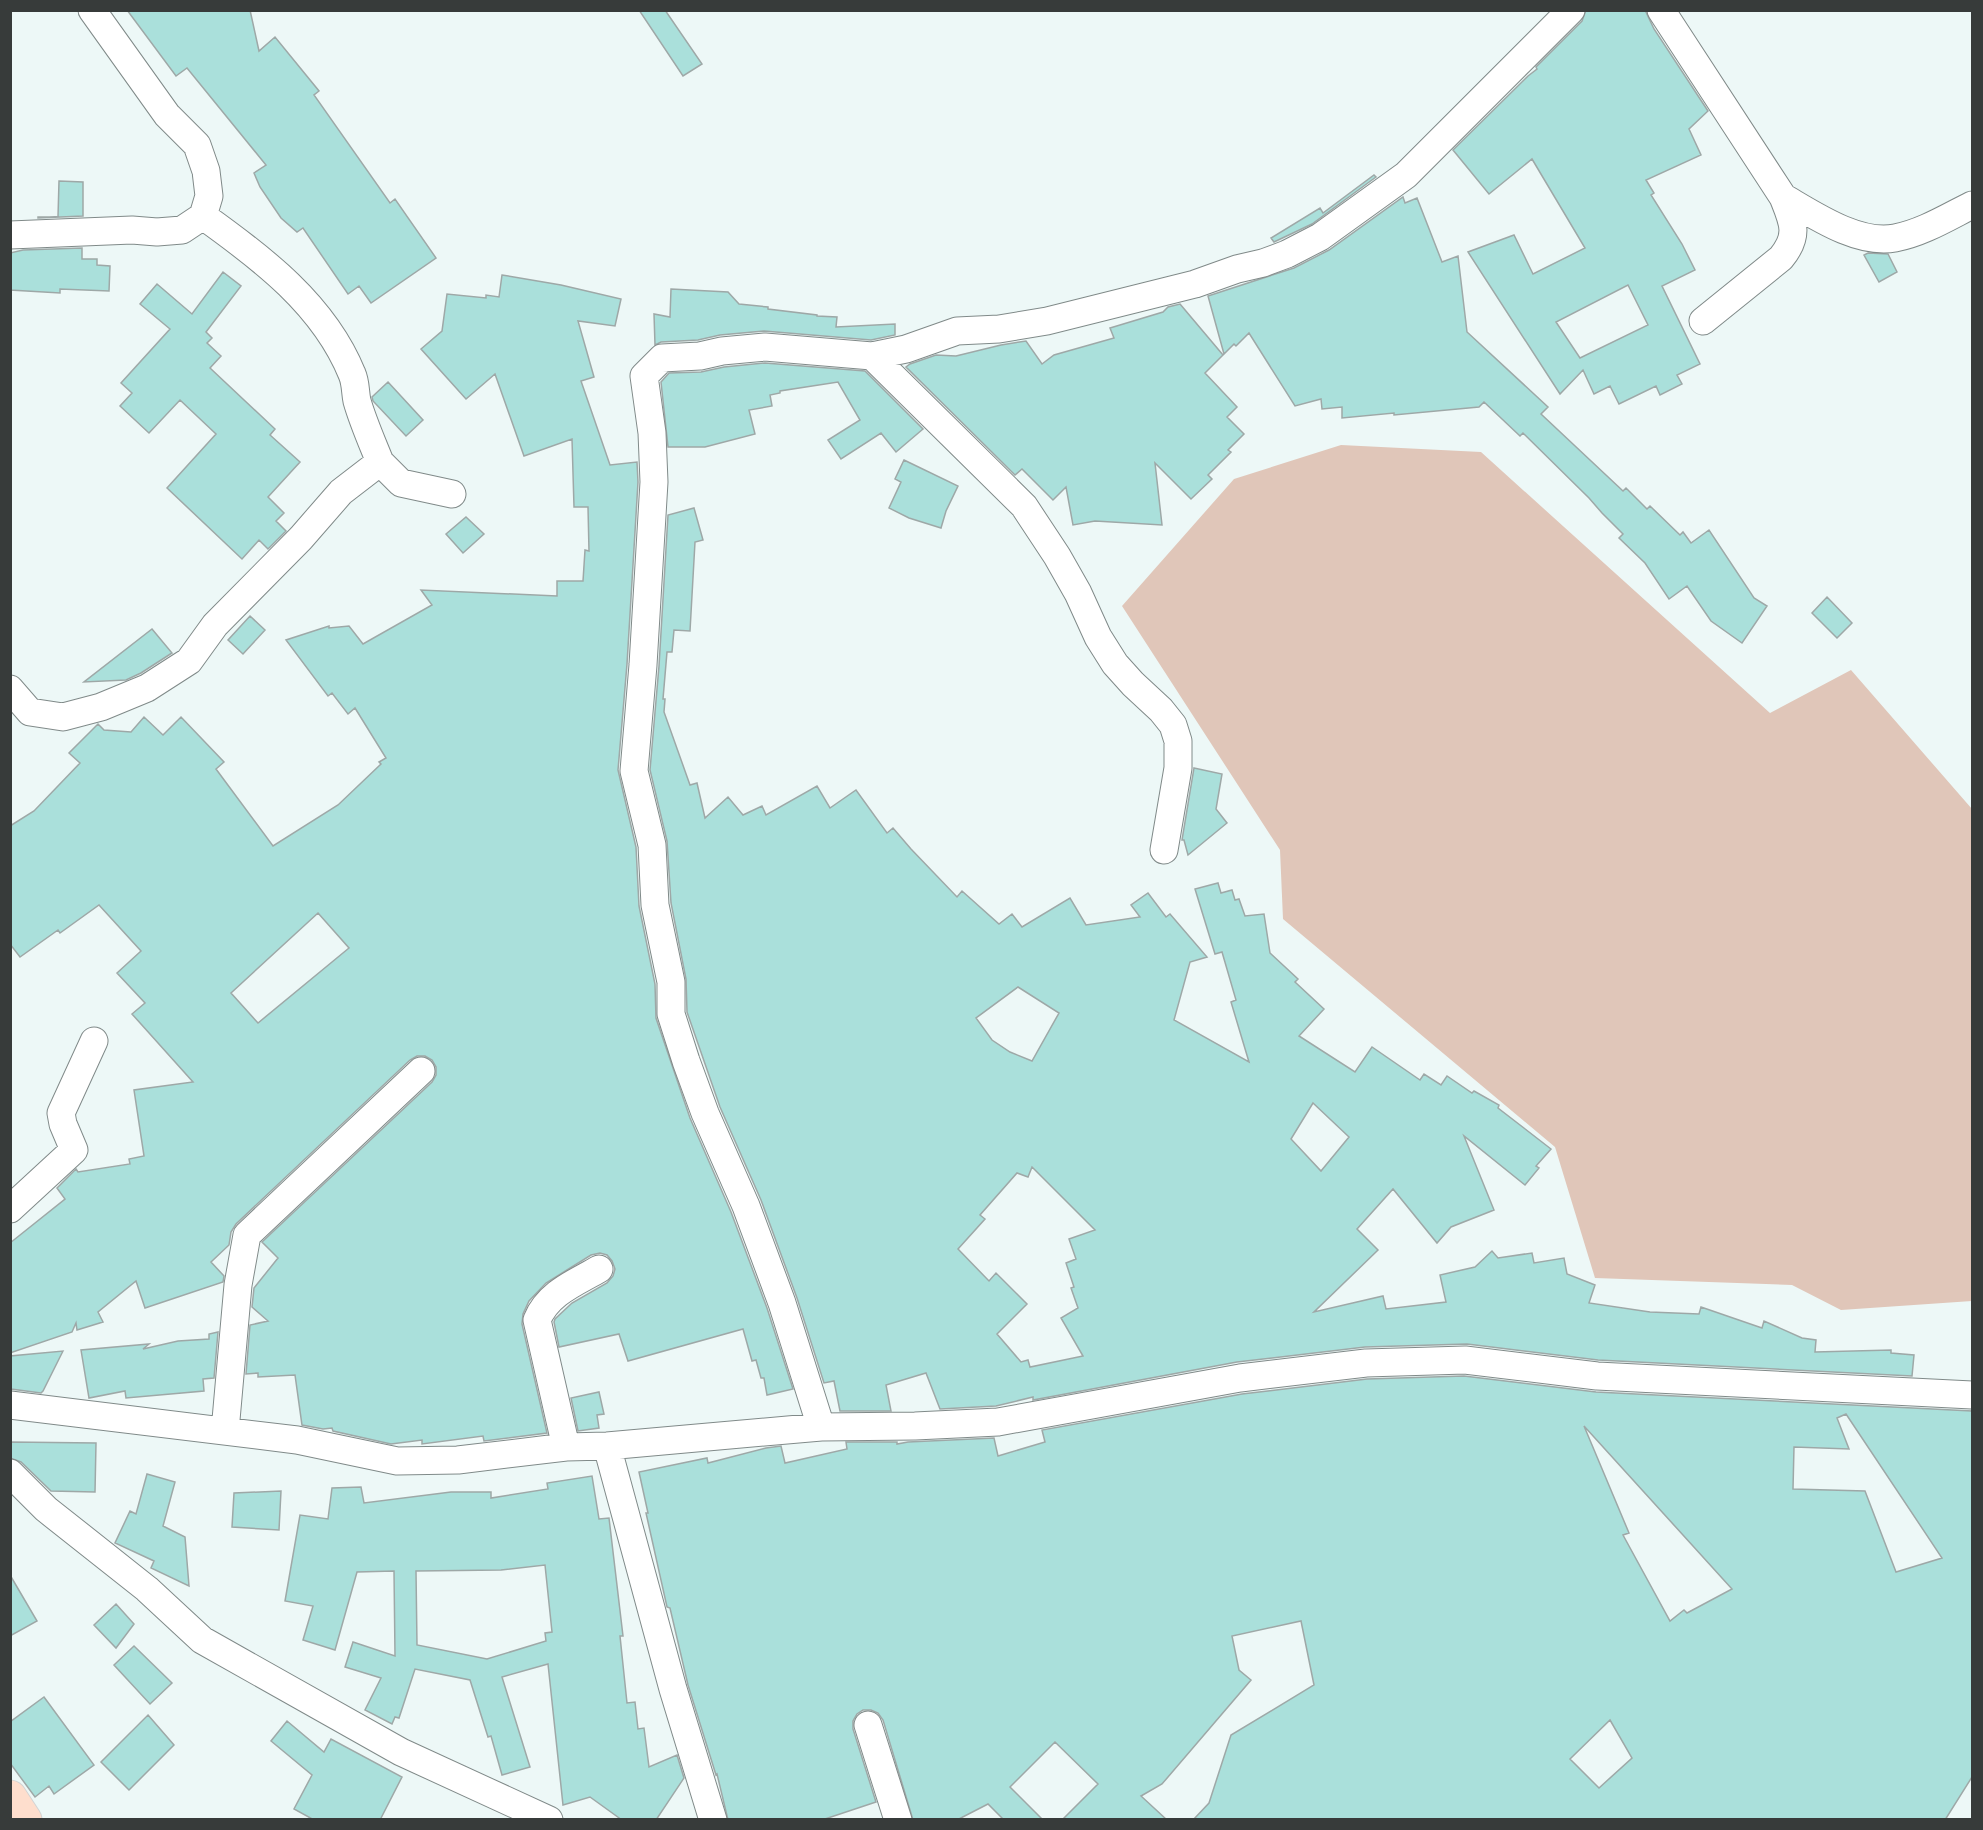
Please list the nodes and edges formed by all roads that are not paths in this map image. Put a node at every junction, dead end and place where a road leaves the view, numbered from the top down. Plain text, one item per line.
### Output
1 (92, 10) edge
2 (1571, 10) edge
3 (1661, 10) edge
4 (1783, 197) junction
5 (1972, 205) edge
6 (203, 216) junction
7 (10, 235) edge
8 (1703, 321) dead end
9 (872, 356) junction
10 (380, 462) junction
11 (452, 494) dead end
12 (10, 689) edge
13 (1164, 850) dead end
14 (94, 1041) dead end
15 (421, 1071) dead end
16 (10, 1209) edge
17 (599, 1269) dead end
18 (1972, 1395) edge
19 (10, 1405) edge
20 (821, 1427) junction
21 (225, 1431) junction
22 (607, 1446) junction
23 (566, 1447) junction
24 (10, 1473) edge
25 (868, 1725) dead end
26 (10, 1797) edge
27 (25, 1820) edge
28 (549, 1820) edge
29 (713, 1820) edge
30 (898, 1820) edge

1 - 6 street
2 - 9 street
3 - 4 street
4 - 5 street
4 - 8 street
6 - 7 street
6 - 10 street
9 - 13 street
9 - 20 street
10 - 11 street
10 - 12 street
14 - 16 street
15 - 21 street
17 - 23 street
18 - 20 street
19 - 21 street
20 - 22 street
21 - 23 street
22 - 23 street
22 - 29 street
24 - 28 street
25 - 30 street
26 - 27 main road

